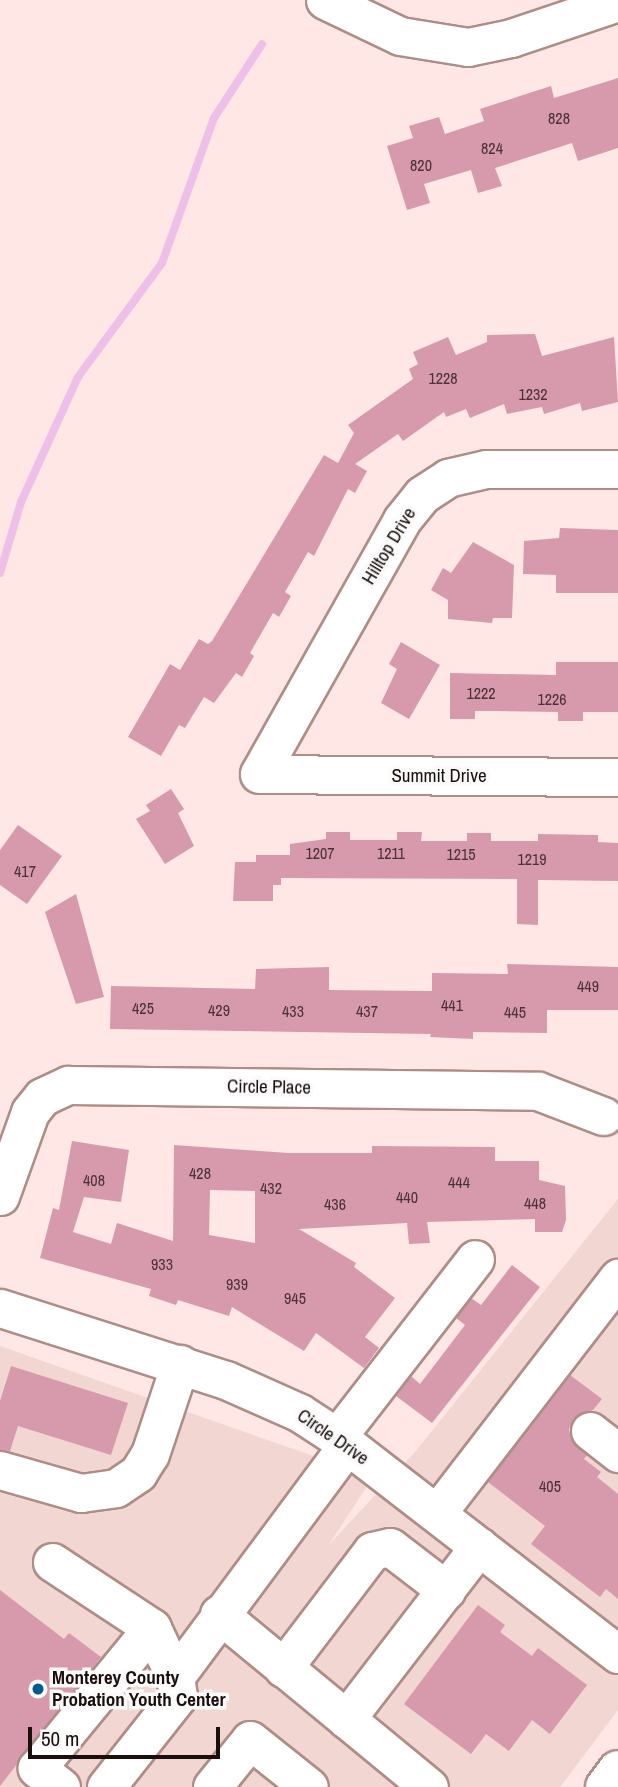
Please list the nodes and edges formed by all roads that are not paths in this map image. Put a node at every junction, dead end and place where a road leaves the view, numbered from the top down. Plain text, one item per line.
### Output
1 (325, 0) edge
2 (618, 2) edge
3 (618, 469) edge
4 (259, 774) joint
5 (618, 777) edge
6 (603, 1116) dead end
7 (0, 1196) edge
8 (475, 1259) dead end
9 (618, 1278) edge
10 (0, 1308) edge
11 (180, 1364) junction
12 (590, 1431) dead end
13 (342, 1441) junction
14 (618, 1453) edge
15 (0, 1470) edge
16 (437, 1513) junction
17 (479, 1546) junction
18 (51, 1562) dead end
19 (446, 1590) junction
20 (219, 1614) junction
21 (152, 1628) junction
22 (618, 1654) edge
23 (283, 1668) junction
24 (175, 1677) junction
25 (346, 1719) junction
26 (618, 1770) edge
27 (61, 1787) edge
28 (106, 1787) edge
29 (212, 1787) edge
30 (309, 1787) edge
31 (429, 1787) edge
32 (605, 1787) edge

1 - 2 street
3 - 4 street, Hilltop Drive
4 - 5 street, Summit Drive
6 - 7 street, Circle Place
8 - 13 street
9 - 16 street
10 - 11 street, Circle Drive
11 - 13 street, Circle Drive
11 - 15 street
12 - 14 street
13 - 16 street, Circle Drive
13 - 20 street
16 - 17 street, Circle Drive
17 - 19 street
17 - 22 street, Circle Drive
18 - 21 street
19 - 23 street
19 - 25 street
20 - 23 street
20 - 24 street
21 - 24 street
21 - 27 street
23 - 25 street
24 - 28 street
25 - 31 street
26 - 32 main road
29 - 30 street

